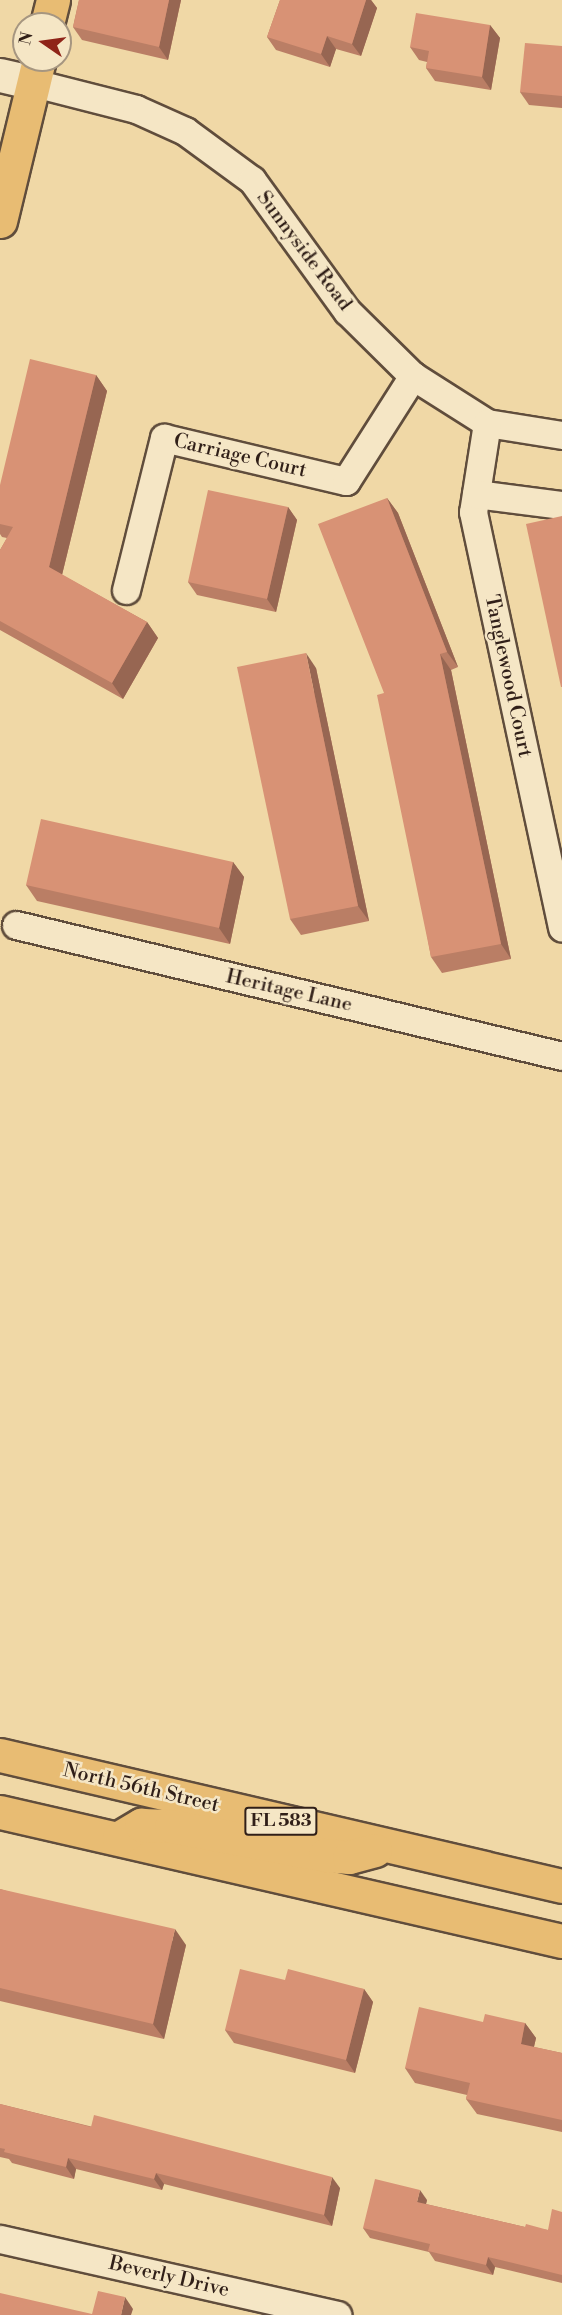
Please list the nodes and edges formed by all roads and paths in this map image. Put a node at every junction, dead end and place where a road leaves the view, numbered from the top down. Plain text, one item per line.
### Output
1 (36, 72) edge
2 (0, 75) edge
3 (0, 221) edge
4 (414, 376) junction
5 (487, 423) junction
6 (562, 435) edge
7 (476, 494) junction
8 (562, 505) edge
9 (126, 590) dead end
10 (16, 925) dead end
11 (562, 928) edge
12 (562, 1056) edge
13 (0, 1755) edge
14 (0, 1812) edge
15 (117, 1839) junction
16 (391, 1846) junction
17 (562, 1886) edge
18 (559, 1934) edge
19 (0, 2240) edge
20 (338, 2315) edge

1 - 2 street
1 - 3 main road
1 - 4 street, Sunnyside Road
4 - 5 street, Sunnyside Road
4 - 9 street, Carriage Court
5 - 6 street, Sunnyside Road
5 - 7 street, Tanglewood Court
7 - 8 street
7 - 11 street, Tanglewood Court
10 - 12 street, Heritage Lane
13 - 16 main road, North 56th Street / FL 583
14 - 15 main road
15 - 16 main road
15 - 18 main road
16 - 17 main road, North 56th Street / FL 583
19 - 20 street, Beverly Drive

